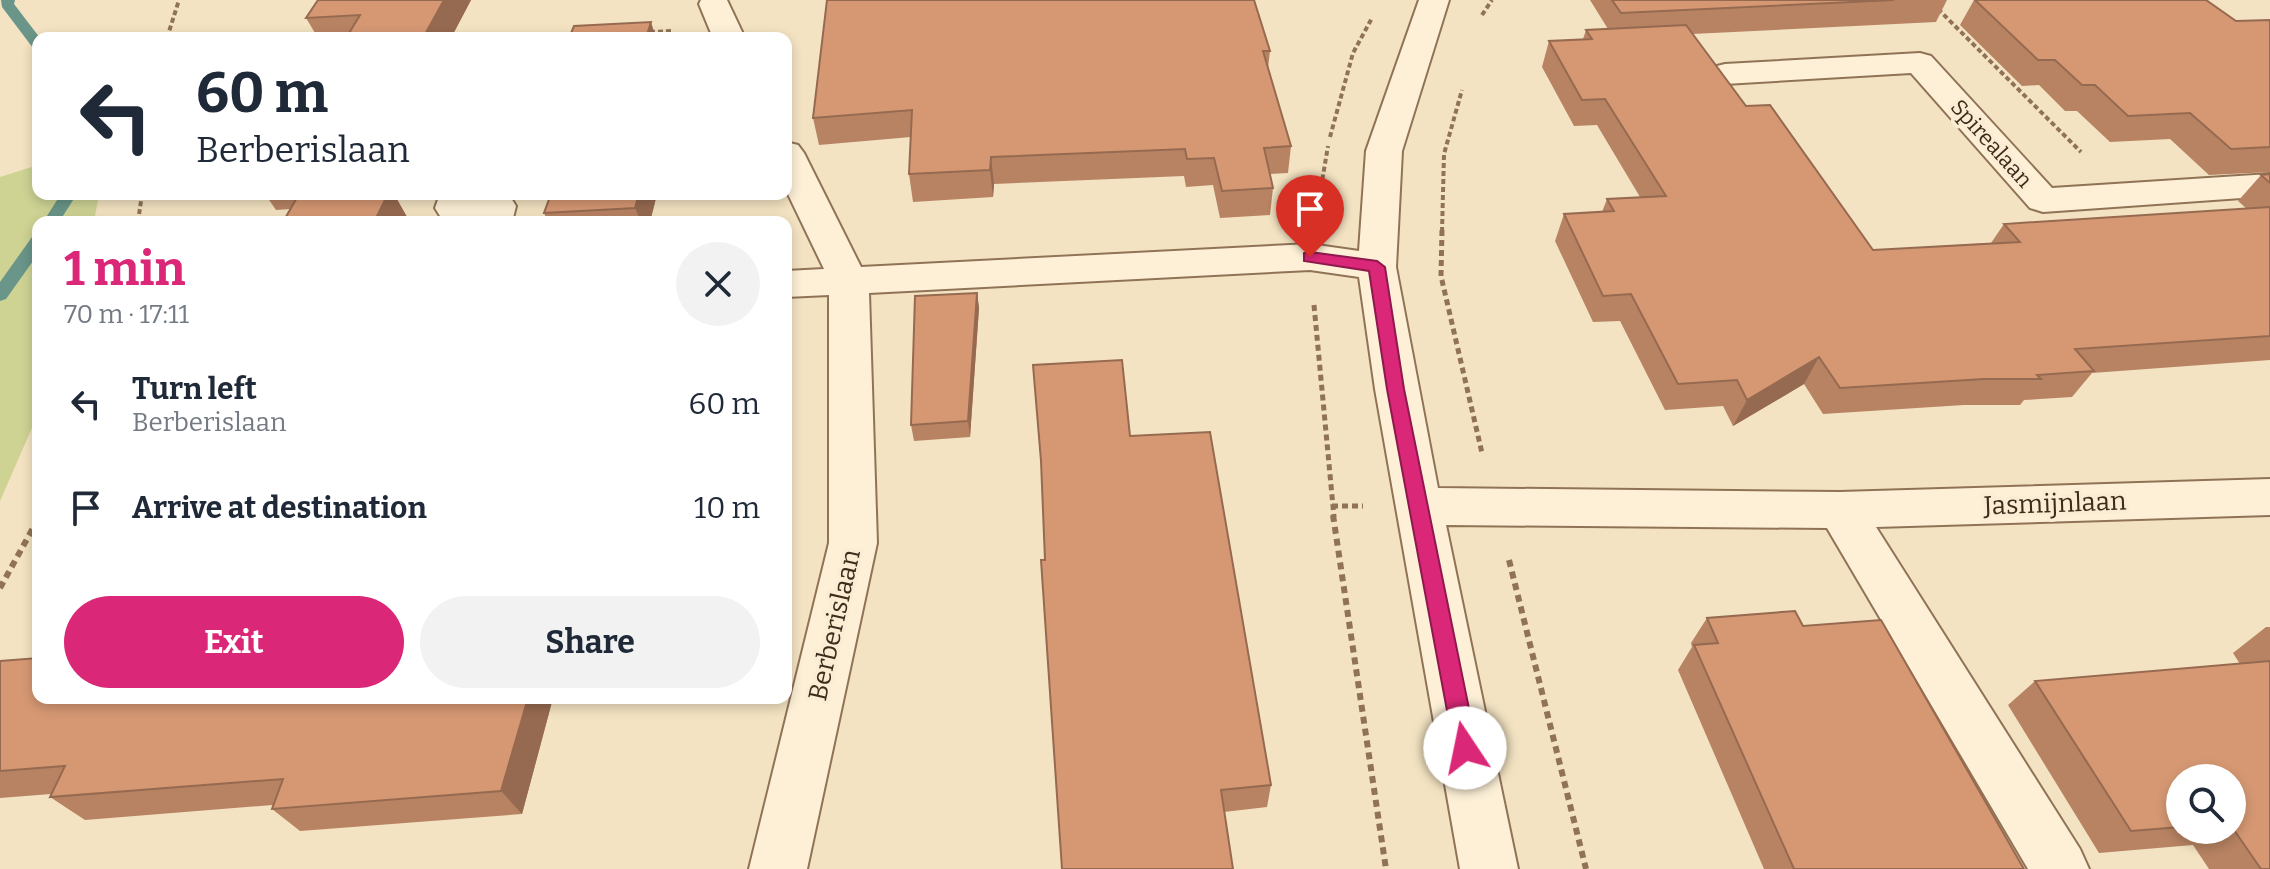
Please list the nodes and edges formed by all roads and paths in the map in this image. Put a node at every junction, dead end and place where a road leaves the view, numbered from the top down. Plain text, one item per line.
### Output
1 (179, 0) edge
2 (1434, 0) edge
3 (1492, 0) edge
4 (1945, 0) edge
5 (1375, 13) dead end
6 (722, 23) edge
7 (1479, 28) dead end
8 (169, 32) edge
9 (646, 32) edge
10 (1725, 74) edge
11 (1463, 84) dead end
12 (792, 165) edge
13 (2270, 185) edge
14 (2122, 194) junction
15 (456, 200) edge
16 (495, 216) edge
17 (1310, 257) junction
18 (1377, 267) junction
19 (849, 281) junction
20 (792, 284) edge
21 (2270, 497) edge
22 (1418, 506) junction
23 (1495, 506) junction
24 (1840, 510) junction
25 (32, 530) edge
26 (0, 588) edge
27 (778, 869) edge
28 (1386, 869) edge
29 (1489, 869) edge
30 (1586, 869) edge
31 (2060, 869) edge

1 - 8 path
2 - 18 street
3 - 7 path
4 - 14 path
5 - 17 path
6 - 9 path
10 - 14 street, Spirealaan
11 - 23 path
12 - 19 street, Berberislaan
13 - 14 street, Spirealaan
15 - 16 street
17 - 18 street
17 - 19 street
17 - 28 path
18 - 22 street
19 - 20 street
19 - 27 street, Berberislaan
21 - 24 street, Jasmijnlaan
22 - 23 street, Jasmijnlaan
22 - 29 street
23 - 24 street, Jasmijnlaan
23 - 30 path
24 - 31 street
25 - 26 path

